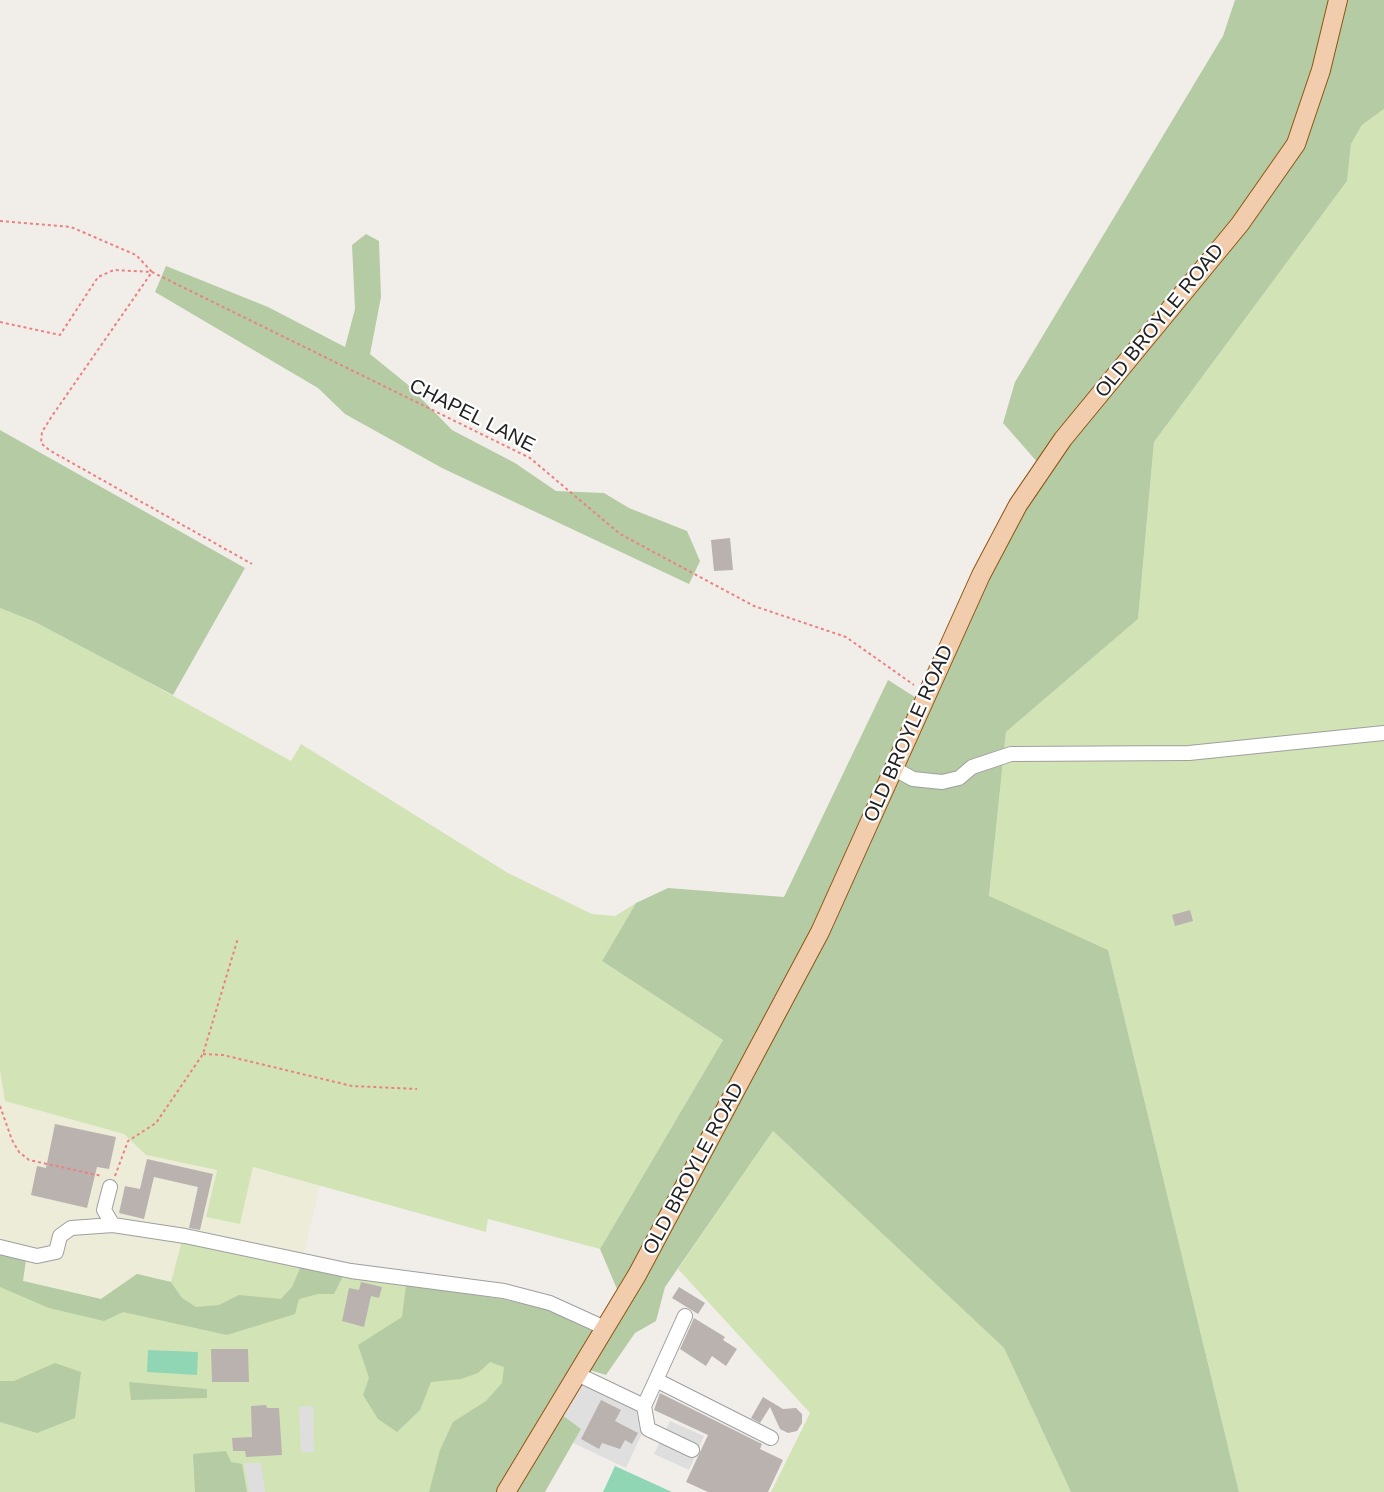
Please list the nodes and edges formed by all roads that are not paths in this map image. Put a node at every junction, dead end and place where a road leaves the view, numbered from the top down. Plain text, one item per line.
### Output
1 (1338, 0) edge
2 (1384, 733) edge
3 (893, 768) junction
4 (110, 1187) road end
5 (113, 1225) junction
6 (0, 1247) edge
7 (685, 1316) dead end
8 (605, 1328) junction
9 (577, 1374) junction
10 (656, 1380) junction
11 (644, 1406) junction
12 (771, 1438) dead end
13 (692, 1450) dead end
14 (506, 1492) edge

1 - 3 main road, OLD BROYLE ROAD
2 - 3 lane
3 - 8 main road, OLD BROYLE ROAD
4 - 5 lane
5 - 6 lane
5 - 8 lane
7 - 10 lane
8 - 9 main road, OLD BROYLE ROAD
9 - 11 lane
9 - 14 main road, OLD BROYLE ROAD
10 - 11 lane
10 - 12 lane
11 - 13 lane

